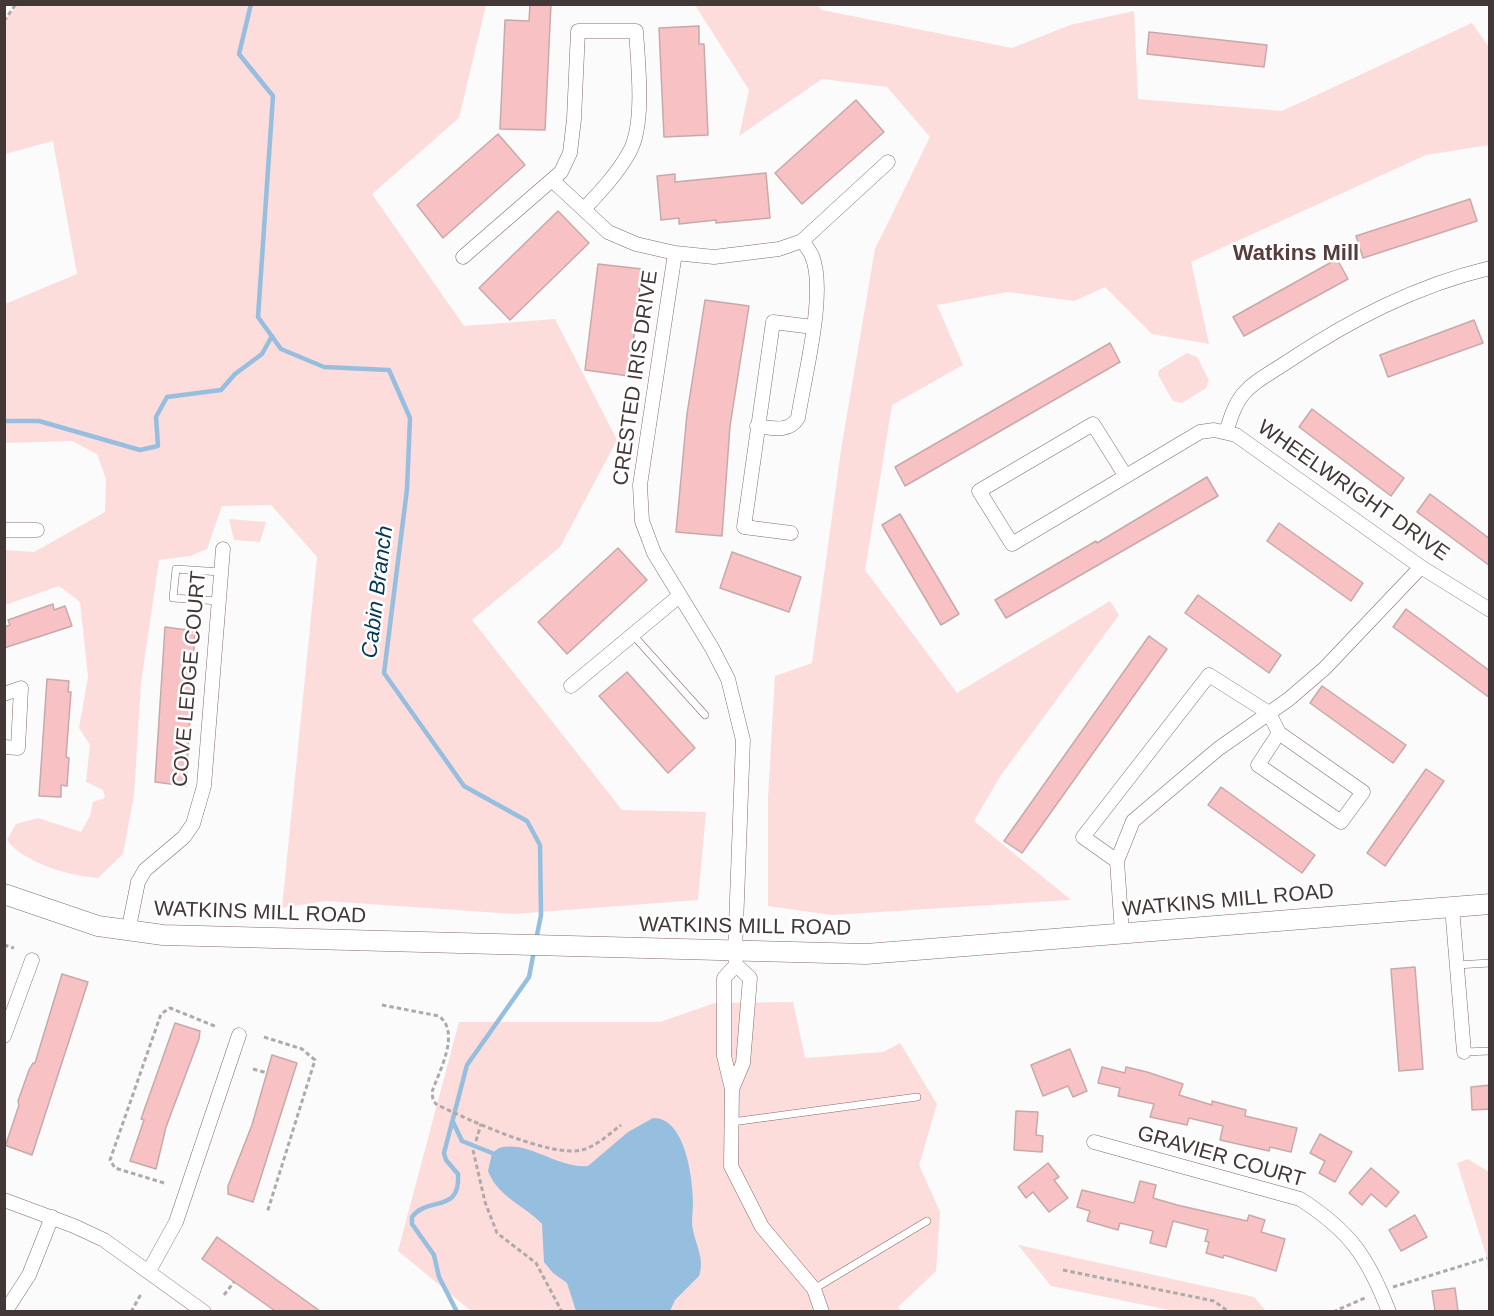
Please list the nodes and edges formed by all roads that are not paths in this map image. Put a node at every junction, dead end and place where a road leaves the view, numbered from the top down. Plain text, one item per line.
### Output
1 (888, 162) dead end
2 (552, 180) junction
3 (584, 209) junction
4 (802, 241) junction
5 (675, 253) junction
6 (463, 257) dead end
7 (1490, 268) edge
8 (813, 327) junction
9 (757, 426) junction
10 (1226, 432) junction
11 (1125, 475) junction
12 (4, 530) edge
13 (37, 530) dead end
14 (791, 533) dead end
15 (223, 549) dead end
16 (1421, 567) junction
17 (221, 572) junction
18 (678, 597) junction
19 (219, 601) junction
20 (1490, 610) edge
21 (633, 635) junction
22 (572, 686) dead end
23 (4, 694) edge
24 (1269, 713) junction
25 (705, 715) dead end
26 (1279, 733) junction
27 (4, 747) edge
28 (1117, 861) junction
29 (4, 894) edge
30 (1490, 904) edge
31 (1452, 907) junction
32 (128, 932) junction
33 (1122, 933) junction
34 (736, 959) junction
35 (32, 960) dead end
36 (1490, 963) edge
37 (1456, 965) junction
38 (5, 1032) edge
39 (239, 1035) dead end
40 (1490, 1051) edge
41 (1464, 1052) joint
42 (732, 1089) junction
43 (916, 1097) dead end
44 (730, 1122) junction
45 (1094, 1142) dead end
46 (4, 1200) edge
47 (52, 1217) junction
48 (927, 1221) dead end
49 (149, 1271) junction
50 (814, 1289) junction
51 (5, 1311) edge
52 (204, 1311) edge
53 (822, 1311) edge
54 (1389, 1311) edge

1 - 4 street
2 - 3 street
2 - 3 street
2 - 6 street
3 - 5 street
4 - 5 street
4 - 8 street
5 - 18 street, CRESTED IRIS DRIVE
7 - 10 street
8 - 9 street
8 - 9 street
9 - 14 street
10 - 11 street, WHEELWRIGHT DRIVE
10 - 16 street, WHEELWRIGHT DRIVE
11 - 11 street, WHEELWRIGHT DRIVE
12 - 13 street
15 - 17 street, COVE LEDGE COURT
16 - 20 street, WHEELWRIGHT DRIVE
16 - 24 street
17 - 19 street, COVE LEDGE COURT
17 - 19 lane
18 - 21 street
18 - 34 street, CRESTED IRIS DRIVE
19 - 32 street, COVE LEDGE COURT
21 - 22 street
21 - 25 lane
23 - 27 street
24 - 26 street
24 - 28 street
24 - 28 street
26 - 26 street
28 - 33 street
29 - 32 street, WATKINS MILL ROAD
30 - 31 street, WATKINS MILL ROAD
31 - 33 street, WATKINS MILL ROAD
31 - 37 street
32 - 34 street, WATKINS MILL ROAD
33 - 34 street, WATKINS MILL ROAD
34 - 42 street
34 - 42 street
35 - 38 street
36 - 37 lane
37 - 41 street
39 - 49 street
40 - 41 lane
42 - 44 street
43 - 44 lane
44 - 50 street
45 - 54 street, GRAVIER COURT
46 - 47 street
47 - 49 street
47 - 51 street
48 - 50 lane
49 - 52 street
50 - 53 street

